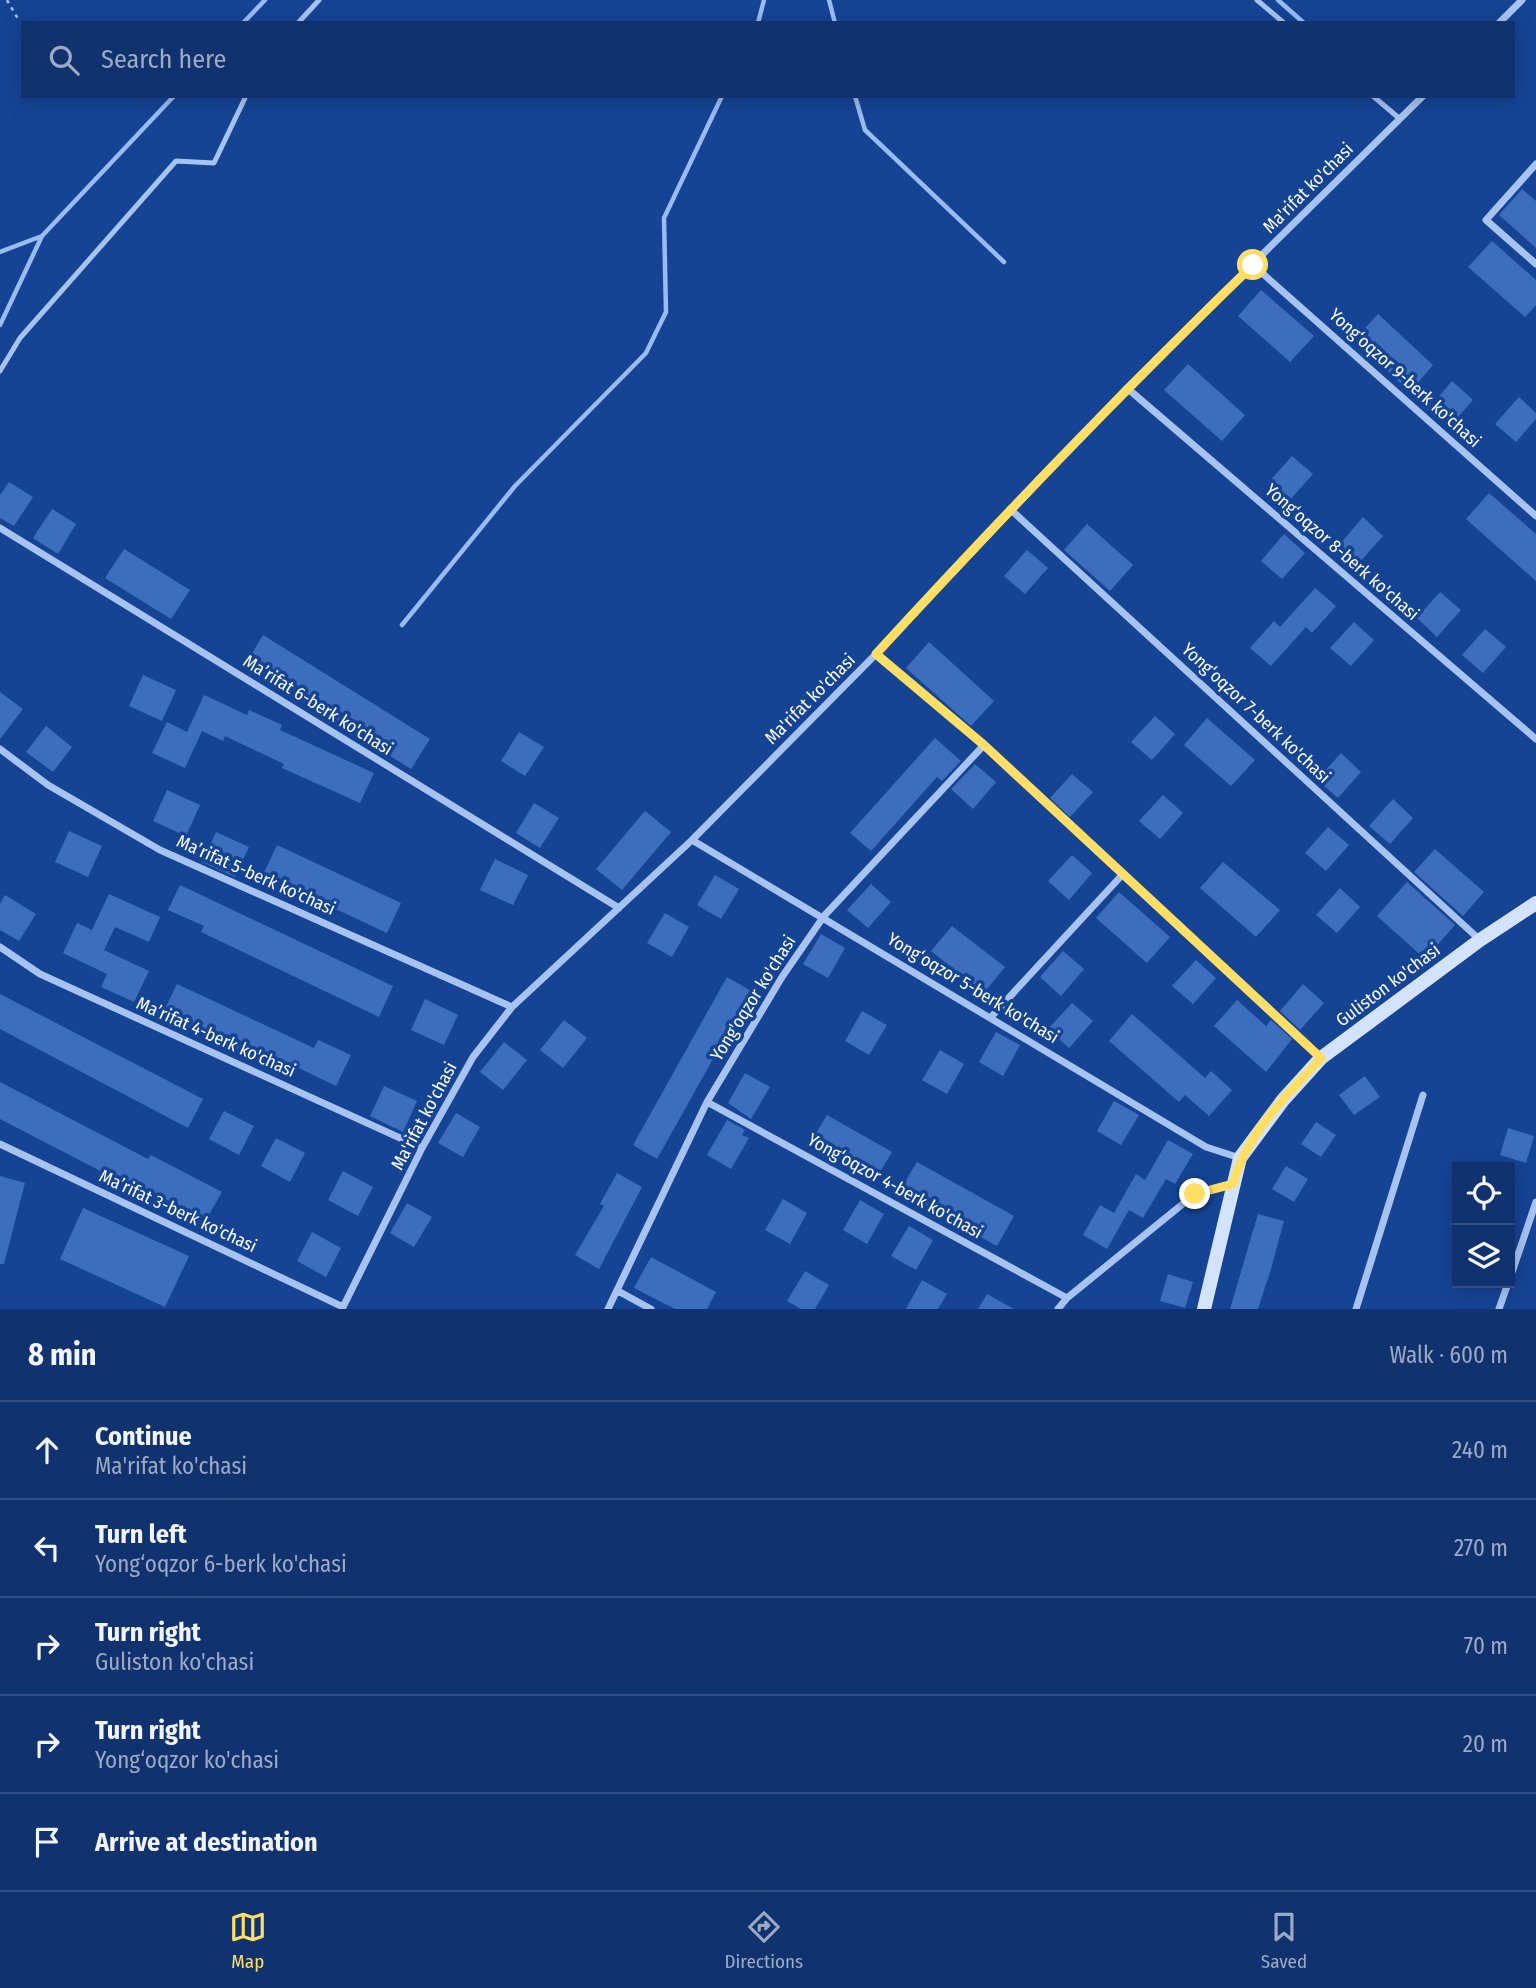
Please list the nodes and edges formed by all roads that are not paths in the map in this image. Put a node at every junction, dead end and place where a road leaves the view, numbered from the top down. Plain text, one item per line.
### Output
1 (319, 0) edge
2 (1257, 0) edge
3 (1522, 0) edge
4 (300, 21) edge
5 (1282, 21) edge
6 (1501, 21) edge
7 (245, 98) edge
8 (1375, 98) edge
9 (1421, 98) edge
10 (1400, 119) junction
11 (1536, 164) edge
12 (1536, 264) edge
13 (1253, 265) junction
14 (0, 371) edge
15 (1127, 388) junction
16 (1010, 509) junction
17 (1536, 516) edge
18 (0, 528) edge
19 (876, 654) junction
20 (1536, 739) edge
21 (984, 745) junction
22 (0, 749) edge
23 (692, 840) junction
24 (1123, 874) junction
25 (1536, 903) edge
26 (619, 908) junction
27 (824, 916) junction
28 (1480, 940) junction
29 (0, 947) edge
30 (512, 1007) junction
31 (991, 1017) junction
32 (1321, 1058) junction
33 (1423, 1096) dead end
34 (707, 1102) junction
35 (0, 1144) edge
36 (422, 1148) junction
37 (1240, 1158) junction
38 (1233, 1184) junction
39 (1536, 1202) edge
40 (1515, 1263) edge
41 (1506, 1288) edge
42 (618, 1291) junction
43 (1067, 1297) junction
44 (343, 1308) edge
45 (608, 1309) edge
46 (651, 1309) edge
47 (1058, 1309) edge
48 (1204, 1309) edge
49 (1356, 1309) edge
50 (1499, 1309) edge

1 - 4 lane
2 - 5 lane
3 - 6 street
7 - 14 lane
8 - 10 lane
9 - 10 street, Ma'rifat ko'chasi
10 - 13 street, Ma'rifat ko'chasi
11 - 12 street
13 - 15 street, Ma'rifat ko'chasi
13 - 17 street, Yong‘oqzor 9-berk ko'chasi
15 - 16 street, Ma'rifat ko'chasi
15 - 20 street, Yong‘oqzor 8-berk ko'chasi
16 - 19 street, Ma'rifat ko'chasi
16 - 28 street, Yong‘oqzor 7-berk ko'chasi
18 - 26 street, Ma’rifat 6-berk ko'chasi
19 - 21 street
19 - 23 street, Ma'rifat ko'chasi
21 - 24 street
21 - 27 street, Yong'oqzor ko'chasi
22 - 30 street, Ma’rifat 5-berk ko'chasi
23 - 26 street, Ma'rifat ko'chasi
23 - 27 street, Yong‘oqzor 5-berk ko'chasi
24 - 31 street
24 - 32 street
25 - 28 main road, Guliston ko'chasi
26 - 30 street, Ma'rifat ko'chasi
27 - 31 street, Yong‘oqzor 5-berk ko'chasi
27 - 34 street, Yong'oqzor ko'chasi
28 - 32 main road, Guliston ko'chasi
29 - 36 street, Ma’rifat 4-berk ko'chasi
30 - 36 street, Ma'rifat ko'chasi
31 - 37 street, Yong‘oqzor 5-berk ko'chasi
32 - 37 main road, Guliston ko'chasi
33 - 49 street
34 - 42 street, Yong'oqzor ko'chasi
34 - 43 street, Yong‘oqzor 4-berk ko'chasi
35 - 44 street, Ma’rifat 3-berk ko'chasi
36 - 44 street, Ma'rifat ko'chasi
37 - 38 main road, Guliston ko'chasi
38 - 43 street
38 - 48 main road, Guliston ko'chasi
39 - 40 street
41 - 50 street
42 - 45 street, Yong'oqzor ko'chasi
42 - 46 street
43 - 47 street

